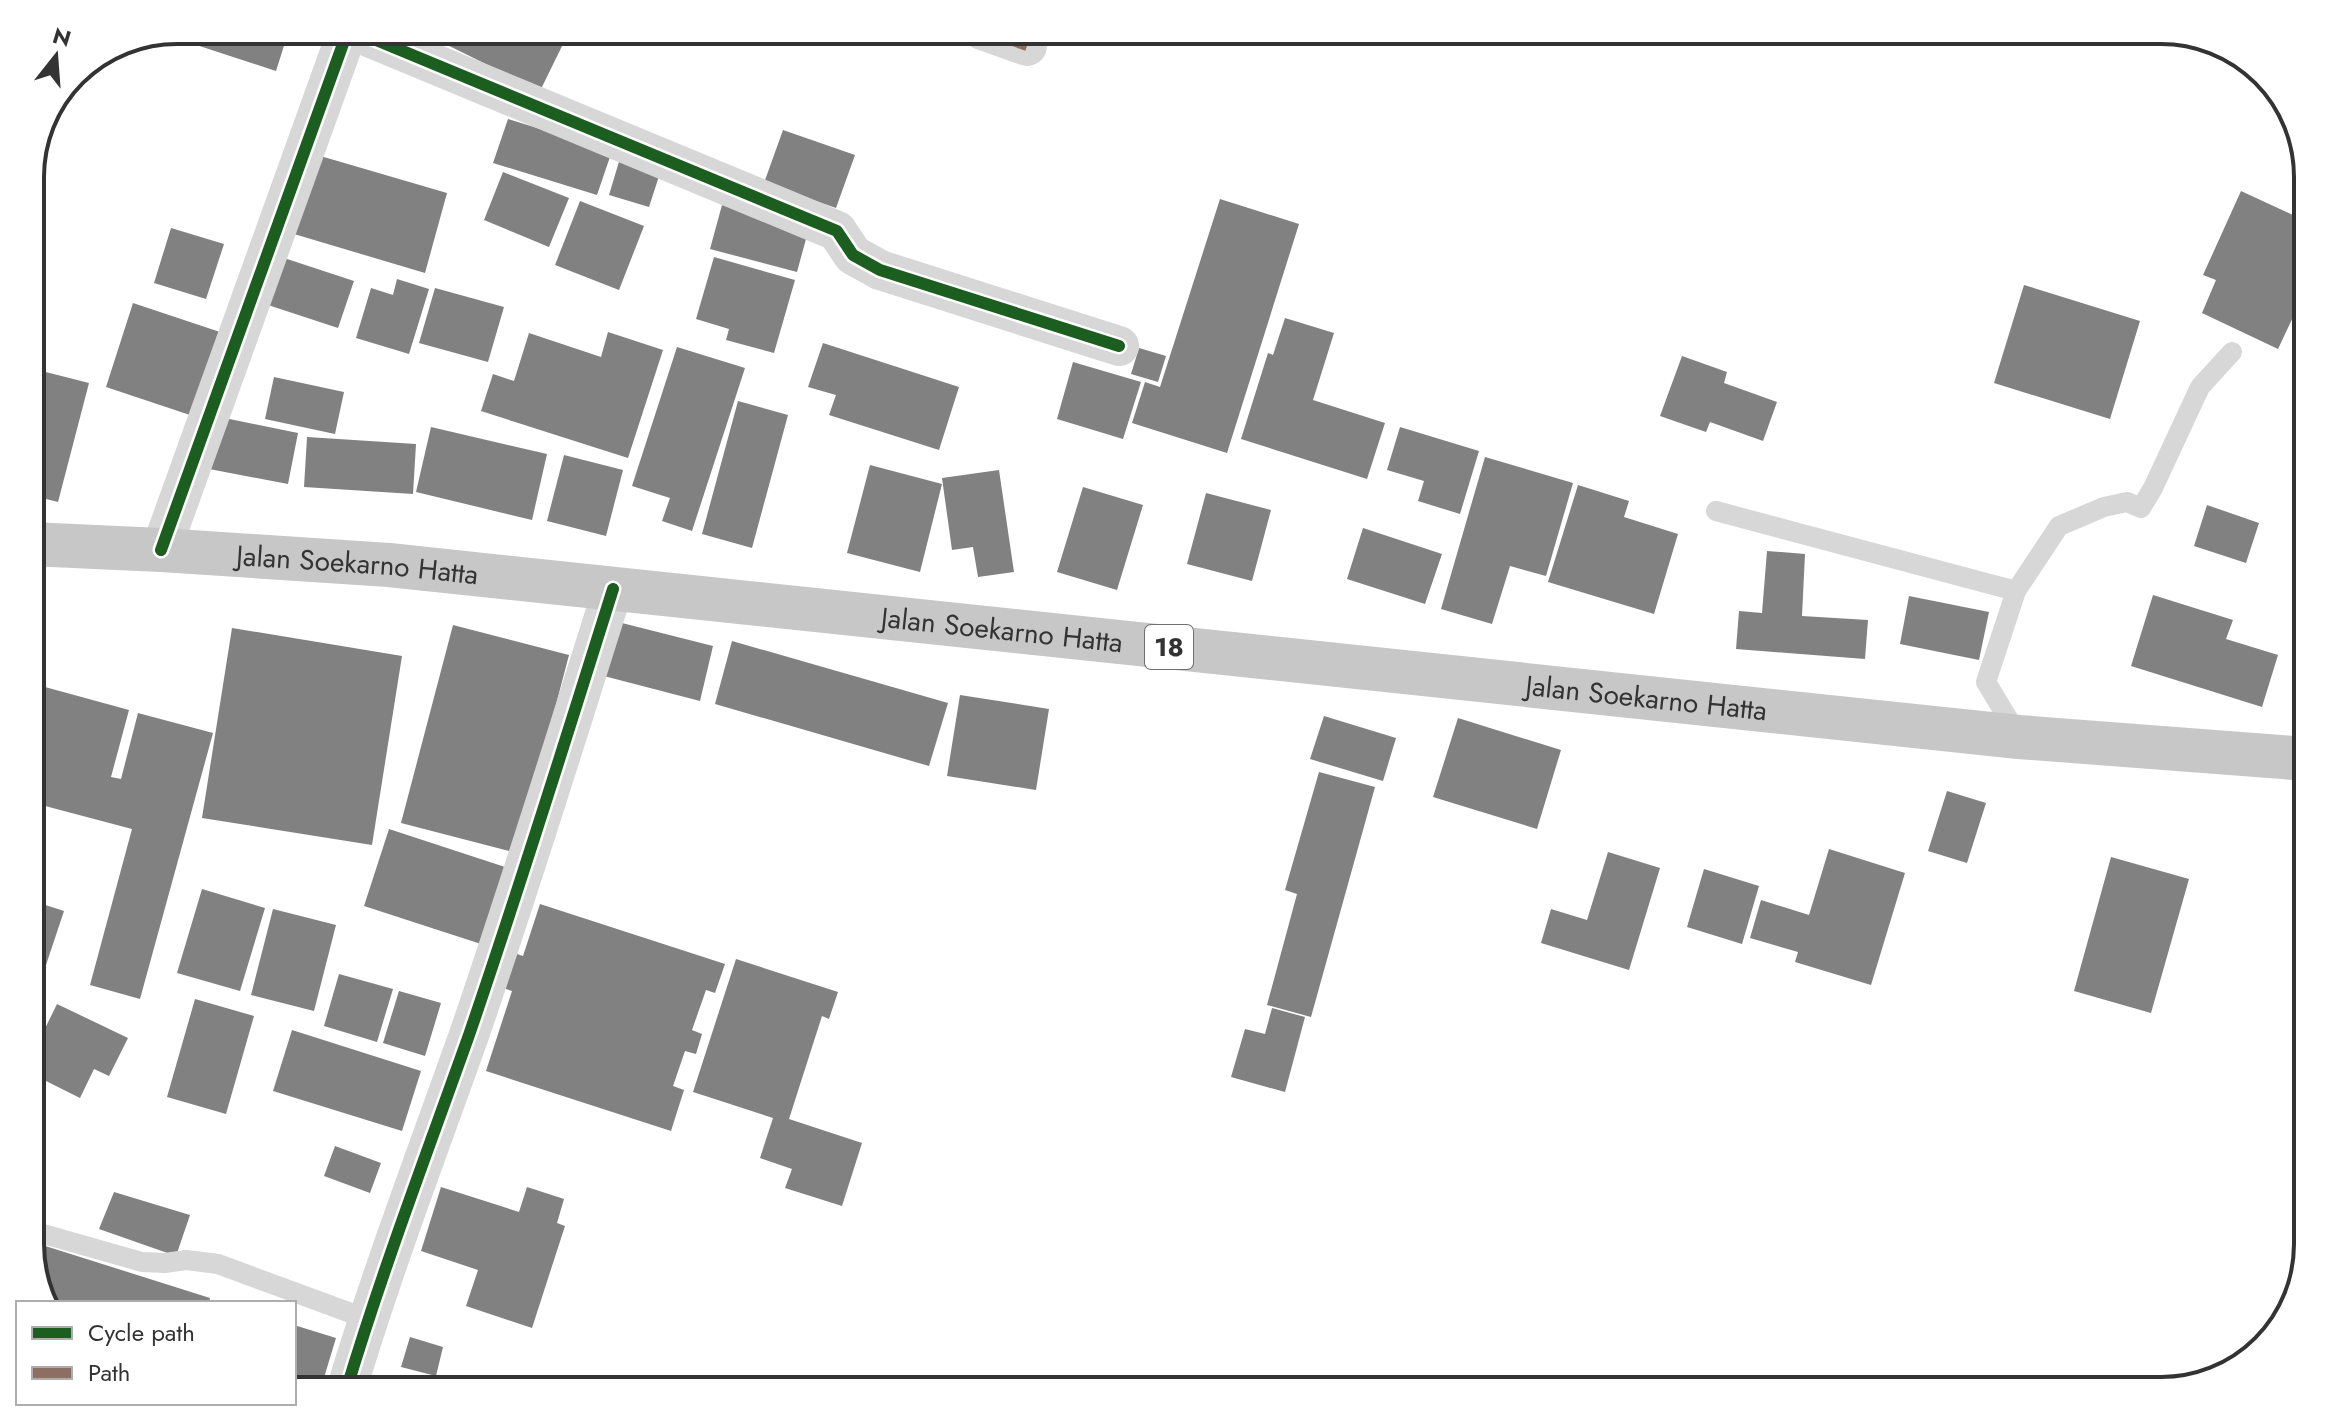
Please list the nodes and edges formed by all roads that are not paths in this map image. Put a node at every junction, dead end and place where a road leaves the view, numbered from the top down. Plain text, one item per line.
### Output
1 (345, 44) edge
2 (384, 44) edge
3 (1021, 44) edge
4 (1027, 46) dead end
5 (1119, 346) dead end
6 (2232, 352) dead end
7 (1716, 511) dead end
8 (44, 545) edge
9 (161, 550) junction
10 (613, 589) junction
11 (2016, 591) junction
12 (2019, 737) junction
13 (2294, 758) edge
14 (44, 1234) edge
15 (367, 1319) junction
16 (350, 1377) edge

1 - 9 street
2 - 5 street
3 - 4 street
6 - 11 lane
7 - 11 lane
8 - 9 highway, Jalan Soekarno Hatta / 18
9 - 10 highway, Jalan Soekarno Hatta / 18
10 - 12 highway, Jalan Soekarno Hatta / 18
10 - 15 street
11 - 12 lane
12 - 13 highway, Jalan Soekarno Hatta / 18
14 - 15 lane
15 - 16 street

